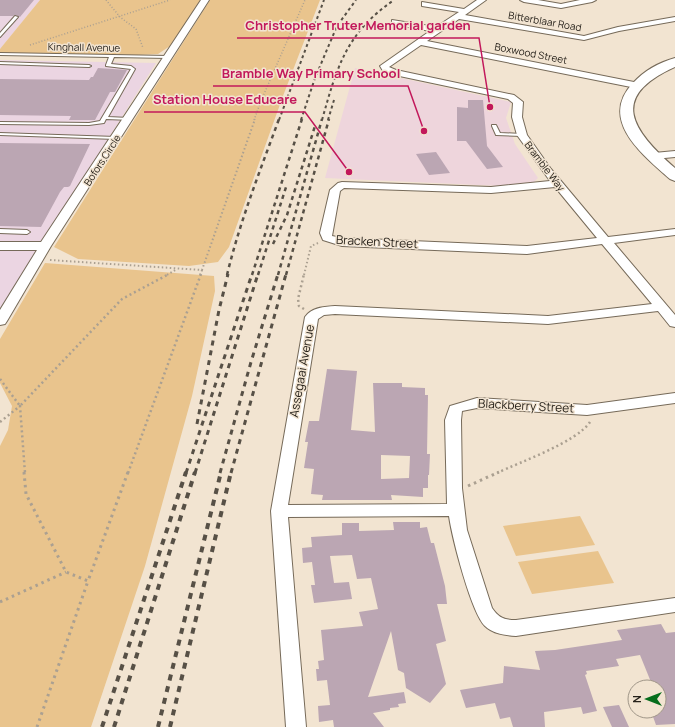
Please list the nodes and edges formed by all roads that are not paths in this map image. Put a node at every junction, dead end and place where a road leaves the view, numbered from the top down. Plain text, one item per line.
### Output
1 (205, 0) edge
2 (482, 0) edge
3 (524, 0) edge
4 (592, 0) edge
5 (425, 4) dead end
6 (465, 11) junction
7 (458, 16) junction
8 (16, 17) dead end
9 (675, 19) edge
10 (396, 22) dead end
11 (436, 30) junction
12 (0, 36) edge
13 (421, 42) junction
14 (0, 54) edge
15 (112, 56) junction
16 (168, 57) junction
17 (675, 62) edge
18 (0, 63) edge
19 (89, 66) dead end
20 (636, 85) junction
21 (105, 118) junction
22 (129, 119) junction
23 (0, 123) edge
24 (494, 126) dead end
25 (0, 134) edge
26 (522, 135) junction
27 (116, 138) junction
28 (675, 154) edge
29 (654, 156) junction
30 (675, 176) edge
31 (557, 184) junction
32 (0, 231) edge
33 (27, 232) dead end
34 (675, 232) edge
35 (605, 240) junction
36 (0, 246) edge
37 (45, 246) junction
38 (661, 307) junction
39 (0, 321) edge
40 (675, 323) edge
41 (675, 398) edge
42 (456, 510) junction
43 (278, 511) junction
44 (675, 605) edge
45 (296, 727) edge

1 - 16 street, Bofors Circle
2 - 6 street, Bramble Way
3 - 4 street
5 - 6 street
6 - 7 street, Bramble Way
7 - 9 street, Bitterblaar Road
7 - 11 street, Bramble Way
8 - 12 lane
10 - 11 street
11 - 13 street, Bramble Way
13 - 20 street, Boxwood Street
13 - 26 street, Bramble Way
14 - 15 lane, Kinghall Avenue
15 - 16 lane, Kinghall Avenue
15 - 21 lane
16 - 22 street, Bofors Circle
17 - 20 street
18 - 19 lane
20 - 29 street
21 - 22 lane
21 - 23 lane
22 - 27 street, Bofors Circle
24 - 26 lane
25 - 27 lane
26 - 31 street, Bramble Way
27 - 37 street, Bofors Circle
28 - 29 street
29 - 30 street
31 - 35 street, Bramble Way
31 - 35 street, Bracken Street
32 - 33 lane
34 - 35 street, Bracken Street
35 - 38 street, Bramble Way
36 - 37 street
37 - 39 street, Bofors Circle
38 - 40 street, Bramble Way
38 - 43 street, Assegaai Avenue
41 - 42 street, Blackberry Street
42 - 43 street
42 - 44 street, Blackberry Street
43 - 45 street, Assegaai Avenue

